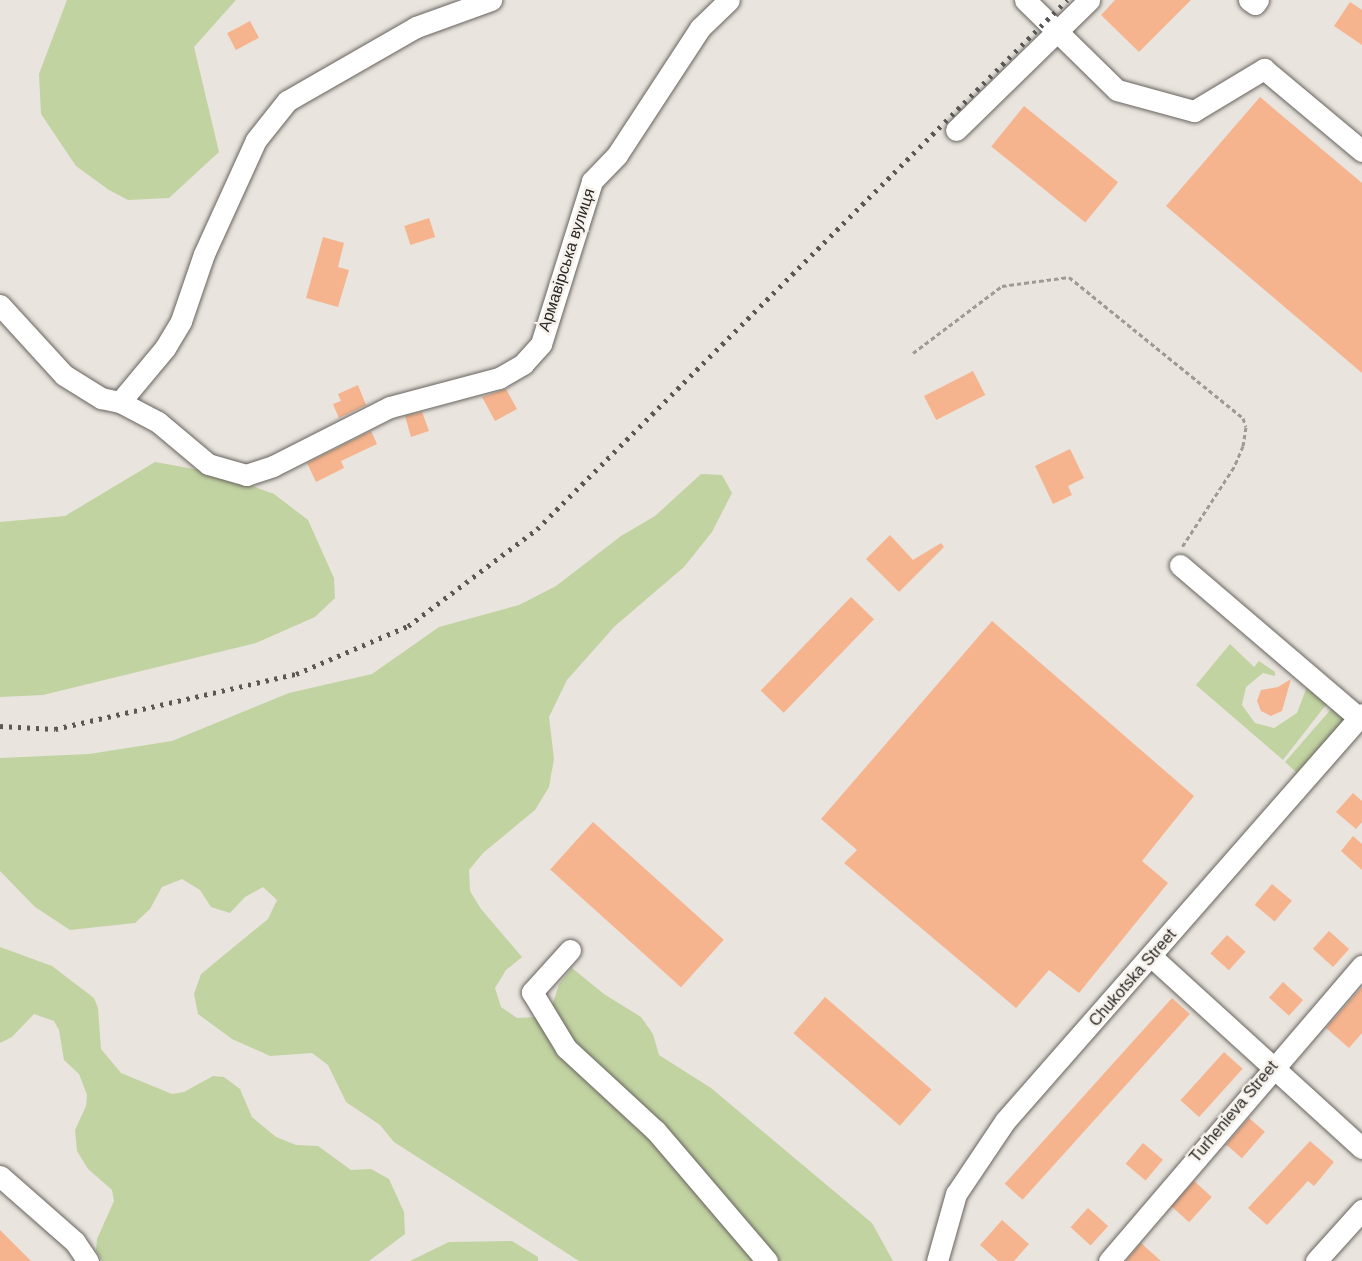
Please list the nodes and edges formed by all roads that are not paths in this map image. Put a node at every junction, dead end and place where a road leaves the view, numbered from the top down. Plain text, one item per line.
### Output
1 (491, 0) edge
2 (729, 0) edge
3 (1025, 0) edge
4 (1089, 0) edge
5 (1249, 0) edge
6 (1258, 0) edge
7 (1057, 32) junction
8 (956, 130) dead end
9 (1362, 151) edge
10 (0, 305) edge
11 (120, 402) junction
12 (1180, 565) road end
13 (1360, 716) edge
14 (570, 950) dead end
15 (1152, 957) junction
16 (1362, 966) edge
17 (1272, 1068) junction
18 (1362, 1148) edge
19 (0, 1176) edge
20 (1362, 1210) edge
21 (88, 1261) edge
22 (767, 1261) edge
23 (937, 1261) edge
24 (1109, 1261) edge
25 (1316, 1261) edge

1 - 11 street
2 - 11 street, Армавірська вулиця
3 - 7 street
4 - 7 street
5 - 6 street
7 - 8 street
7 - 9 street
10 - 11 street, Армавірська вулиця
12 - 13 street
13 - 15 street, Chukotska Street
14 - 22 street
15 - 17 street
15 - 23 street, Chukotska Street
16 - 17 street, Turhenieva Street
17 - 18 street
17 - 24 street, Turhenieva Street
19 - 21 street
20 - 25 street

